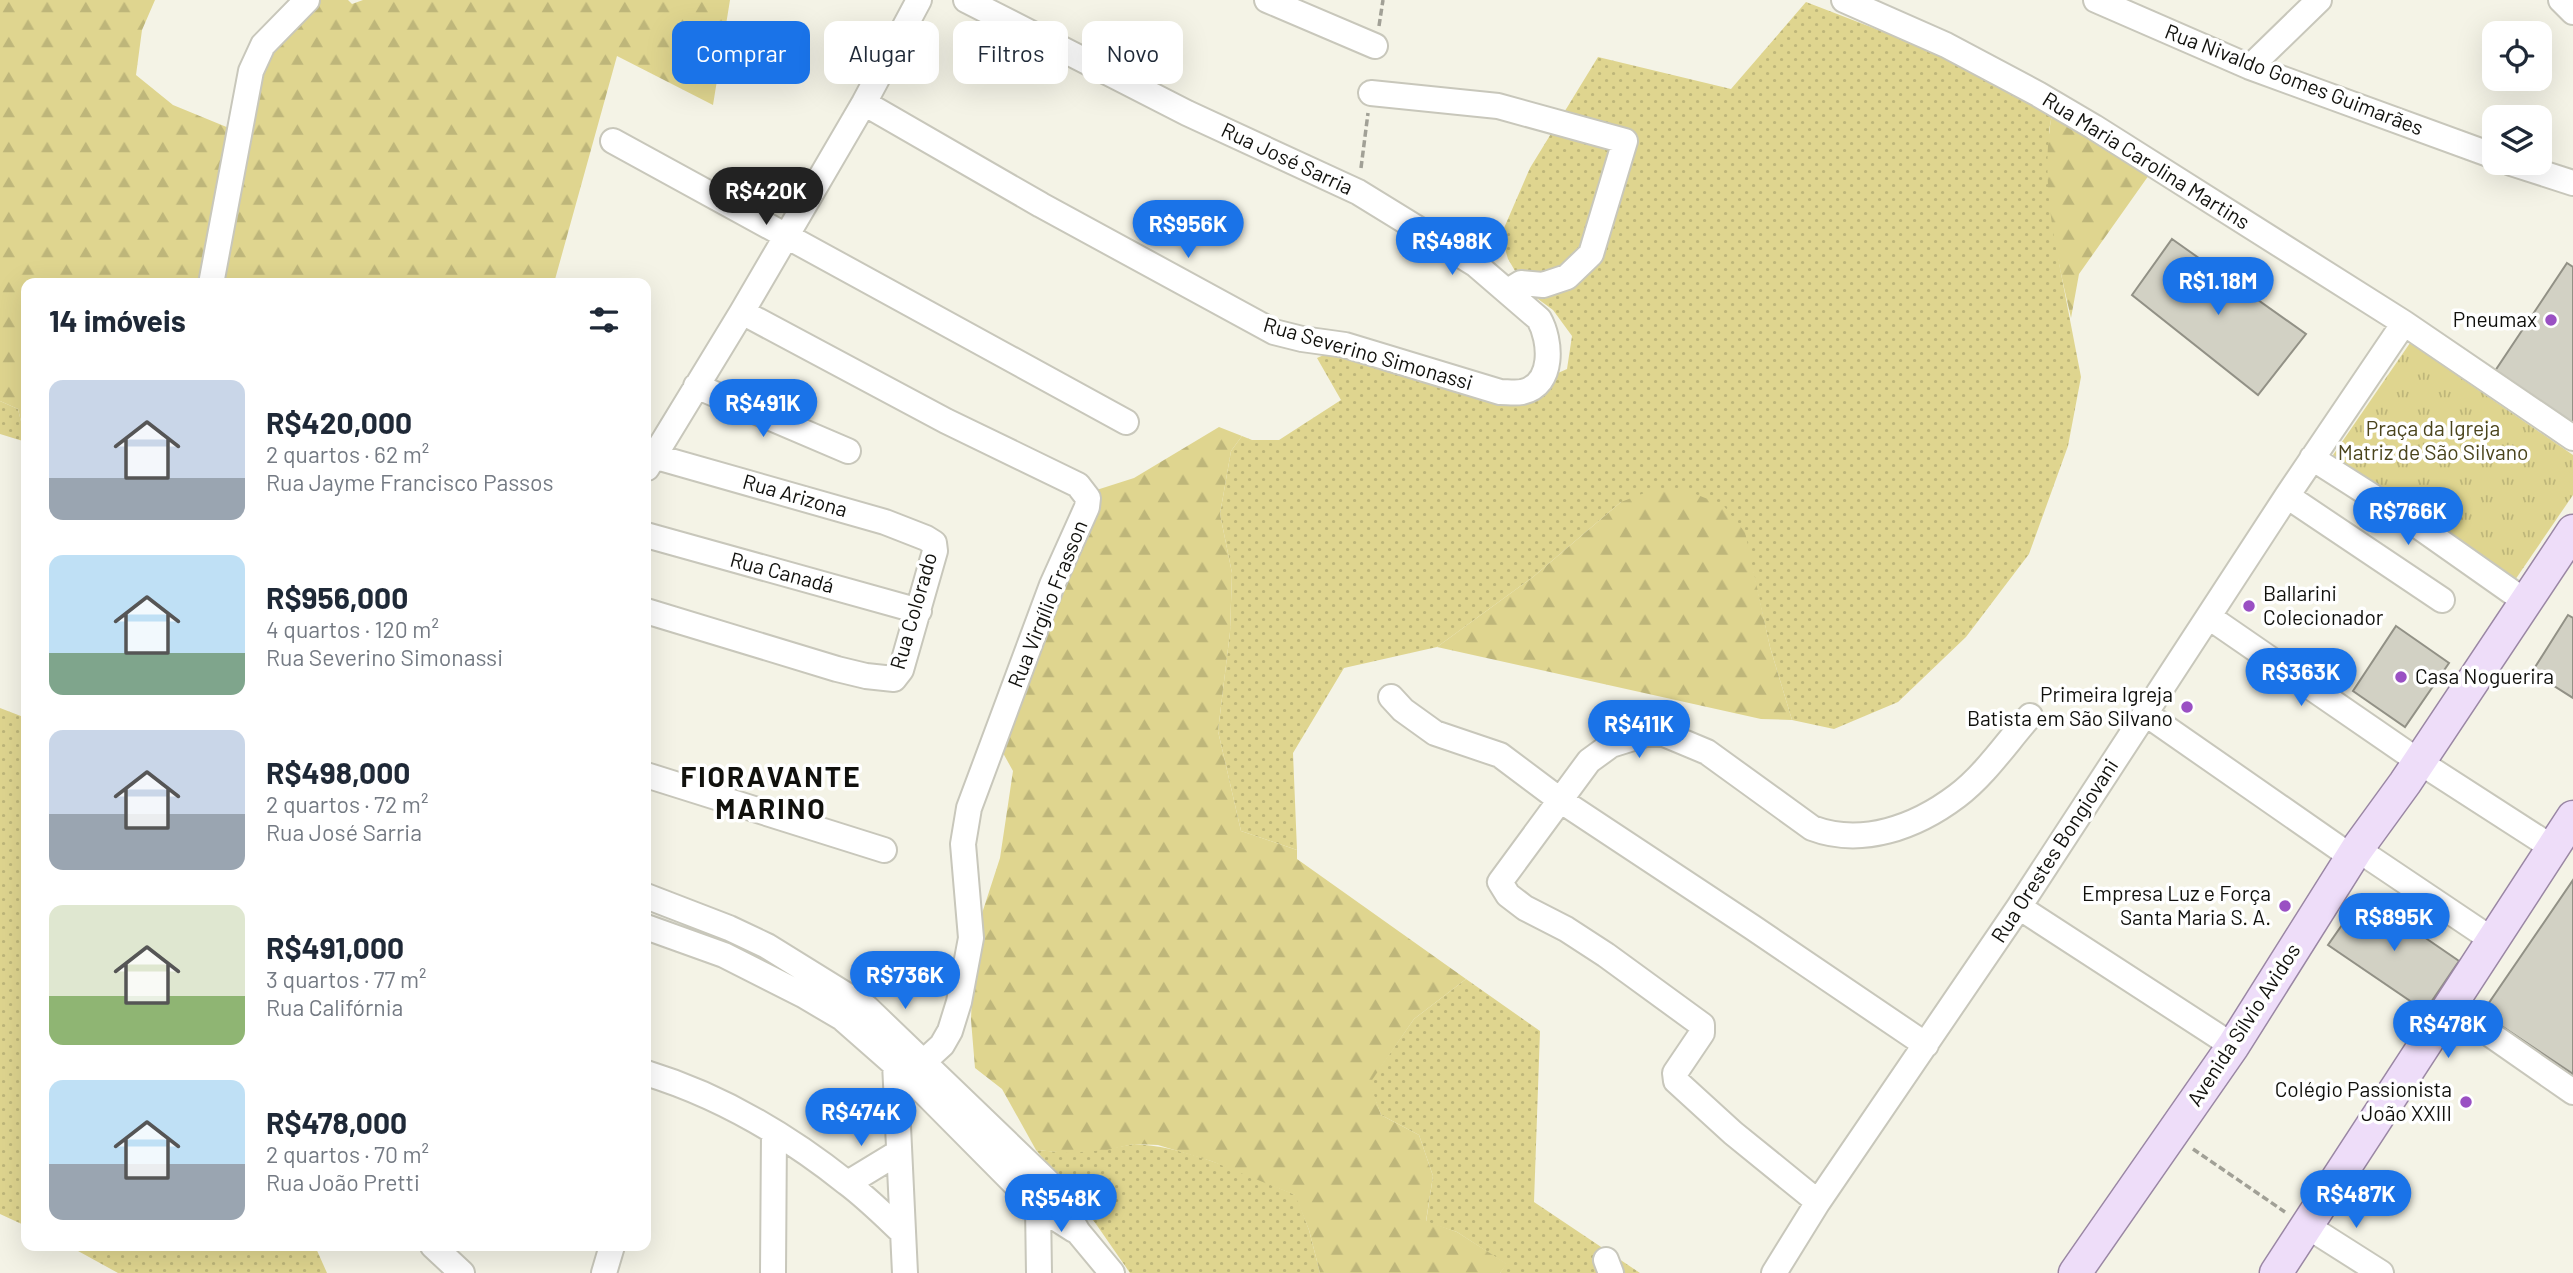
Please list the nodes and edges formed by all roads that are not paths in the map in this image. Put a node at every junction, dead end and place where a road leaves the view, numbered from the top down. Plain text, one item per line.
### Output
1 (307, 0) edge
2 (919, 0) edge
3 (966, 0) edge
4 (1267, 0) edge
5 (1844, 0) edge
6 (2096, 0) edge
7 (2319, 0) edge
8 (2561, 0) edge
9 (2573, 12) edge
10 (1376, 46) dead end
11 (2250, 67) junction
12 (1371, 93) road end
13 (864, 103) junction
14 (613, 141) dead end
15 (2482, 152) edge
16 (2548, 175) edge
17 (2573, 183) edge
18 (787, 236) junction
19 (212, 278) edge
20 (1508, 291) junction
21 (742, 312) junction
22 (2404, 323) junction
23 (1543, 374) joint
24 (696, 386) junction
25 (1126, 422) dead end
26 (2573, 438) edge
27 (848, 451) dead end
28 (2312, 458) junction
29 (651, 460) edge
30 (651, 464) edge
31 (2287, 496) junction
32 (2573, 531) edge
33 (651, 536) edge
34 (934, 543) joint
35 (2442, 600) dead end
36 (2526, 602) junction
37 (919, 611) junction
38 (651, 613) edge
39 (2209, 617) junction
40 (1391, 696) dead end
41 (2146, 714) junction
42 (2030, 716) dead end
43 (2418, 761) junction
44 (651, 777) edge
45 (1560, 800) junction
46 (2572, 820) edge
47 (2553, 848) junction
48 (884, 850) dead end
49 (2355, 853) junction
50 (651, 898) edge
51 (2019, 907) junction
52 (651, 928) edge
53 (2494, 941) junction
54 (2451, 1007) junction
55 (1926, 1045) junction
56 (2233, 1046) junction
57 (910, 1067) junction
58 (651, 1074) edge
59 (2573, 1092) edge
60 (774, 1132) junction
61 (899, 1152) junction
62 (848, 1183) junction
63 (1051, 1185) junction
64 (1818, 1202) junction
65 (1038, 1207) junction
66 (2307, 1226) junction
67 (1078, 1232) junction
68 (903, 1233) junction
69 (438, 1251) edge
70 (611, 1251) edge
71 (462, 1273) edge
72 (604, 1273) edge
73 (773, 1273) edge
74 (905, 1273) edge
75 (1039, 1273) edge
76 (1112, 1273) edge
77 (1774, 1273) edge
78 (2075, 1273) edge
79 (2276, 1273) edge
80 (2381, 1273) edge

1 - 19 street
2 - 13 street
3 - 20 street, Rua José Sarria
4 - 10 street
5 - 22 street, Rua Maria Carolina Martins
6 - 11 street, Rua Nivaldo Gomes Guimarães
7 - 11 street
8 - 9 street
11 - 15 street, Rua Nivaldo Gomes Guimarães
12 - 20 street
13 - 18 street
13 - 23 street, Rua Severino Simonassi
14 - 18 street
16 - 17 street
18 - 21 street
18 - 25 street
20 - 23 street, Rua José Sarria
21 - 24 street
21 - 57 street, Rua Virgílio Frasson
22 - 26 street, Rua Maria Carolina Martins
22 - 28 street, Rua Orestes Bongiovani
24 - 27 street
24 - 29 street
28 - 31 street, Rua Orestes Bongiovani
28 - 36 street
30 - 34 street, Rua Arizona
31 - 35 street
31 - 39 street, Rua Orestes Bongiovani
32 - 36 main road, Avenida Sílvio Avidos
33 - 37 street, Rua Canadá
34 - 37 street, Rua Colorado
36 - 43 main road, Avenida Sílvio Avidos
37 - 38 street, Rua Colorado
39 - 41 street, Rua Orestes Bongiovani
39 - 43 street
40 - 45 street
41 - 49 street
41 - 51 street, Rua Orestes Bongiovani
42 - 45 street
43 - 47 street
43 - 49 main road, Avenida Sílvio Avidos
44 - 48 street
45 - 55 street
45 - 64 street
46 - 47 main road
47 - 53 main road
49 - 53 street
49 - 56 main road, Avenida Sílvio Avidos
50 - 57 street
51 - 55 street, Rua Orestes Bongiovani
51 - 56 street
52 - 57 street
53 - 54 main road
54 - 59 street
54 - 66 main road
55 - 64 street, Rua Orestes Bongiovani
56 - 78 main road, Avenida Sílvio Avidos
57 - 61 street
57 - 63 street
57 - 65 street
58 - 60 street
60 - 62 street
60 - 73 street
61 - 62 street
61 - 68 street
62 - 68 street
63 - 65 street
63 - 67 street
64 - 77 street, Rua Orestes Bongiovani
65 - 67 street
65 - 75 street
66 - 79 main road
66 - 80 street
67 - 76 street
68 - 74 street
69 - 71 street
70 - 72 street

